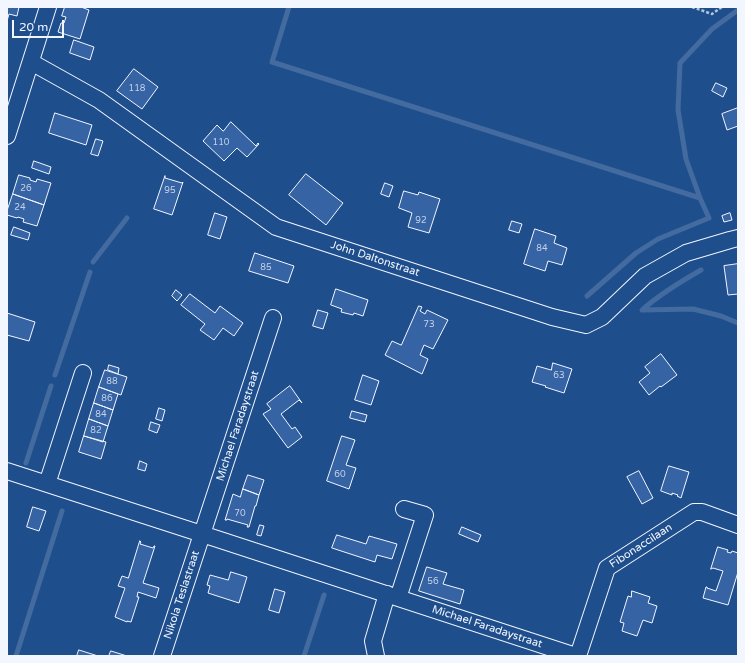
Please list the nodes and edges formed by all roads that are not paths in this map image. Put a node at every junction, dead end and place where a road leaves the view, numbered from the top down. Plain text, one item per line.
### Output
1 (48, 7) edge
2 (31, 62) junction
3 (7, 136) edge
4 (738, 238) edge
5 (273, 318) dead end
6 (82, 374) dead end
7 (7, 471) edge
8 (47, 484) junction
9 (404, 508) dead end
10 (738, 525) edge
11 (202, 534) junction
12 (392, 596) junction
13 (162, 656) edge
14 (376, 656) edge
15 (577, 656) edge

1 - 2 street
2 - 3 street
2 - 4 street, John Daltonstraat
5 - 11 street, Michael Faradaystraat
6 - 8 street
7 - 8 street, Michael Faradaystraat
8 - 11 street, Michael Faradaystraat
9 - 12 street
10 - 15 street, Fibonaccilaan
11 - 12 street, Michael Faradaystraat
11 - 13 street, Nikola Teslastraat
12 - 14 street
12 - 15 street, Michael Faradaystraat

